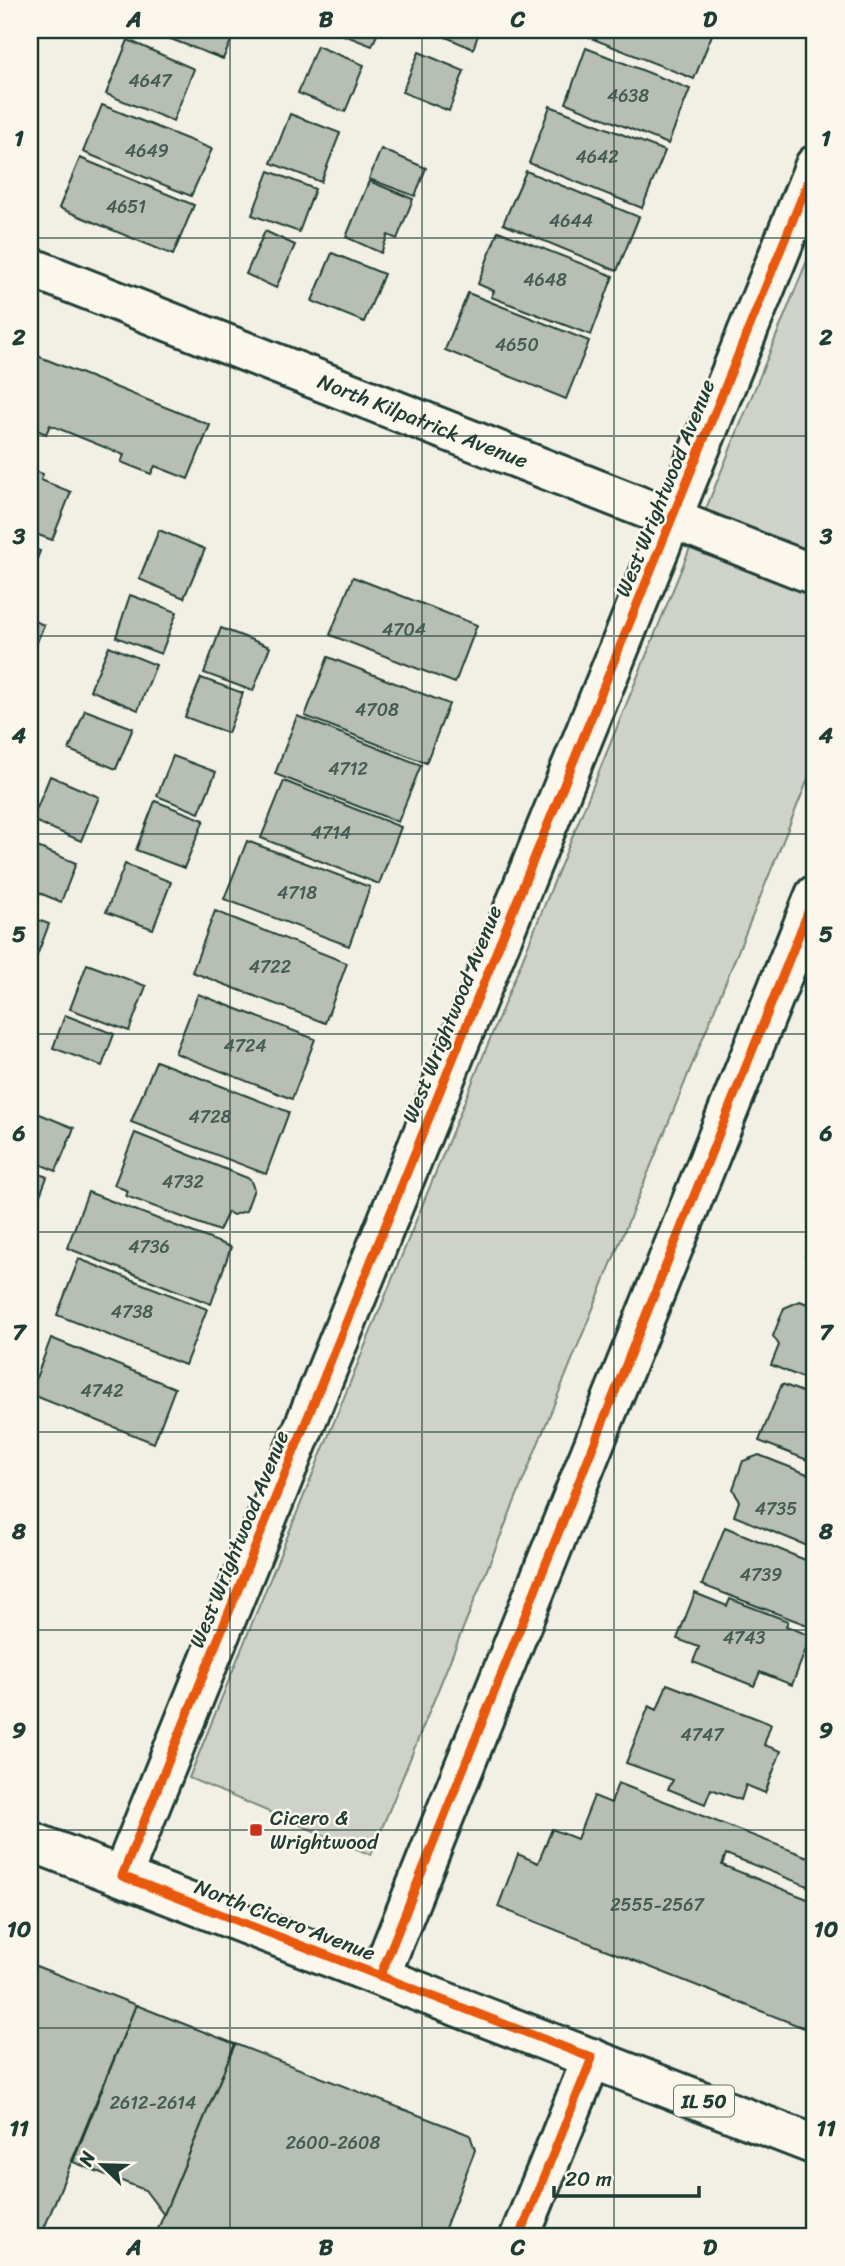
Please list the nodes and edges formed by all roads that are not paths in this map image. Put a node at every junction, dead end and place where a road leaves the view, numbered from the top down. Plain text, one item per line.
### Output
1 (815, 165) edge
2 (30, 267) edge
3 (671, 518) junction
4 (815, 575) edge
5 (815, 895) edge
6 (30, 1841) edge
7 (122, 1876) junction
8 (380, 1976) junction
9 (592, 2058) junction
10 (815, 2145) edge
11 (520, 2236) edge

1 - 3 street, West Wrightwood Avenue
2 - 3 street, North Kilpatrick Avenue
3 - 4 street, North Kilpatrick Avenue
3 - 7 street, West Wrightwood Avenue
5 - 8 street
6 - 7 street, North Cicero Avenue / IL 50
7 - 8 street, North Cicero Avenue / IL 50
8 - 9 street, North Cicero Avenue / IL 50
9 - 10 street, North Cicero Avenue / IL 50
9 - 11 street

